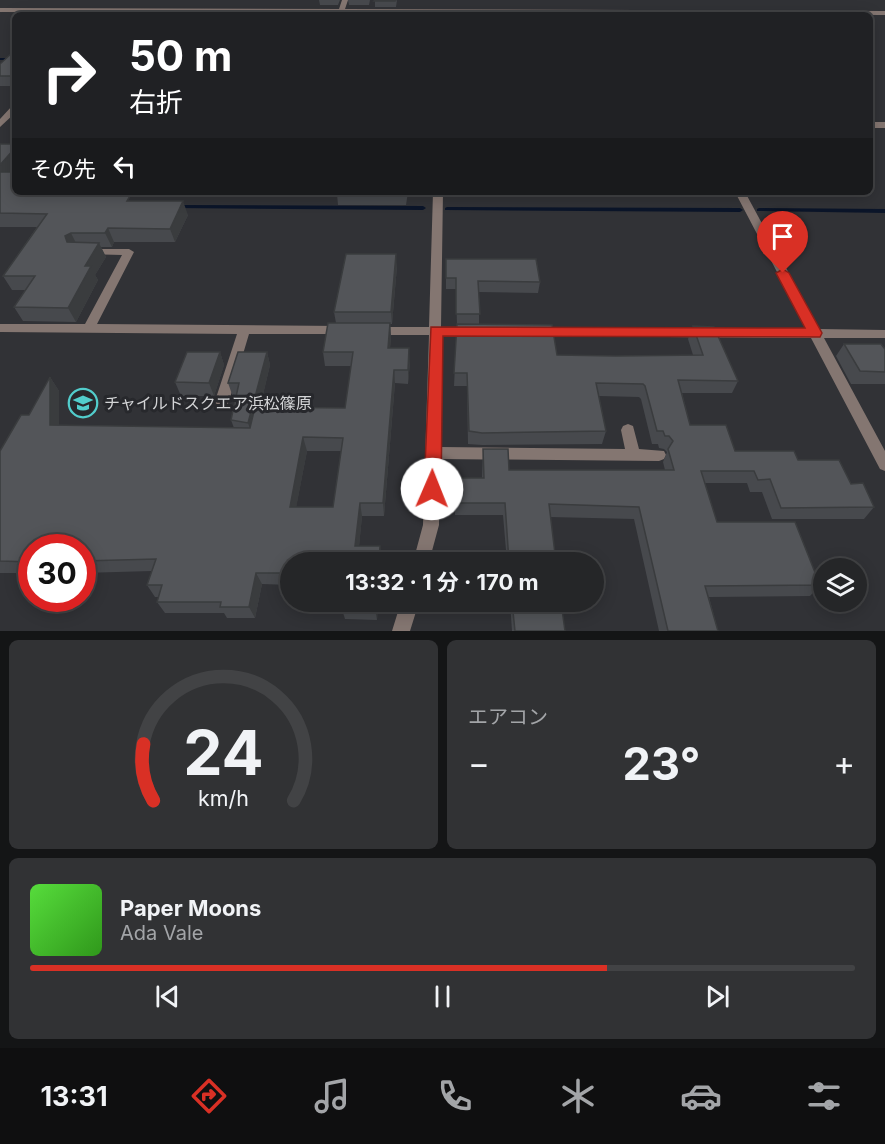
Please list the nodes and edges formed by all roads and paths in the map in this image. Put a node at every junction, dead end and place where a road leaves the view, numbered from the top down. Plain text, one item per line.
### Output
1 (117, 0) edge
2 (345, 0) edge
3 (0, 10) edge
4 (644, 11) edge
5 (70, 12) edge
6 (106, 12) edge
7 (341, 12) edge
8 (576, 12) edge
9 (764, 12) edge
10 (12, 111) edge
11 (1, 122) edge
12 (438, 195) edge
13 (742, 195) edge
14 (78, 252) edge
15 (0, 328) edge
16 (88, 329) junction
17 (244, 330) junction
18 (436, 331) junction
19 (483, 331) edge
20 (530, 332) edge
21 (815, 333) junction
22 (885, 334) edge
23 (222, 401) dead end
24 (628, 430) dead end
25 (433, 453) junction
26 (633, 454) junction
27 (659, 455) dead end
28 (885, 465) edge
29 (424, 552) edge
30 (407, 612) edge
31 (402, 631) edge

1 - 6 street
2 - 7 street
3 - 5 street
4 - 8 street
4 - 9 street
10 - 11 street
12 - 18 street
13 - 21 street
14 - 16 street
15 - 16 street
16 - 17 street
17 - 18 street
17 - 23 street
18 - 19 street
18 - 25 street
20 - 21 street
21 - 22 street
21 - 28 street
24 - 26 street
25 - 26 street
25 - 29 street
26 - 27 street
30 - 31 street

